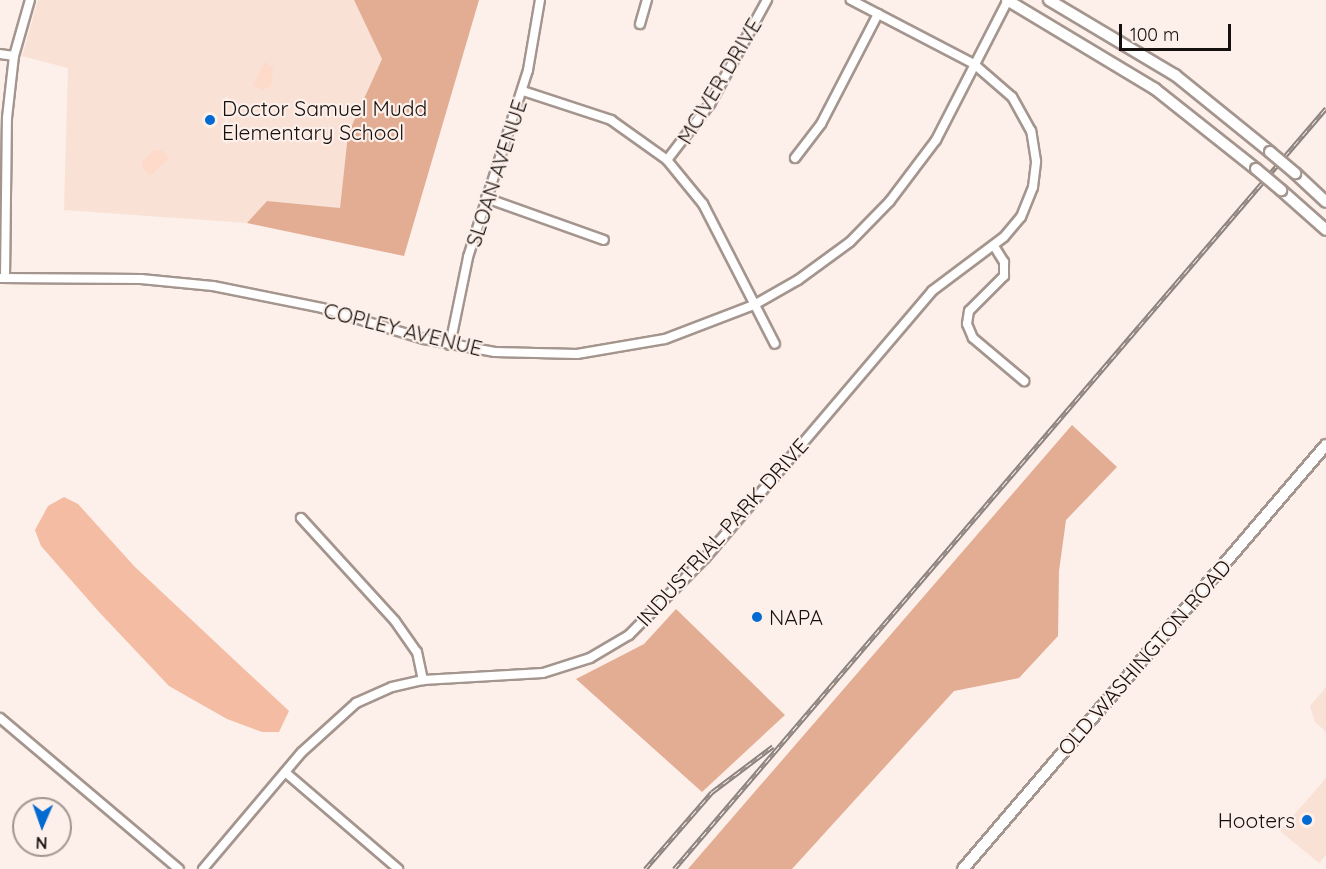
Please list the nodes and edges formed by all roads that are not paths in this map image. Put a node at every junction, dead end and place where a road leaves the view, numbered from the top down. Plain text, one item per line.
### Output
1 (30, 0) edge
2 (540, 0) edge
3 (647, 0) edge
4 (767, 0) edge
5 (851, 0) edge
6 (1007, 0) edge
7 (1049, 0) edge
8 (878, 14) junction
9 (640, 24) dead end
10 (0, 54) edge
11 (14, 56) junction
12 (974, 64) junction
13 (522, 91) junction
14 (795, 158) dead end
15 (667, 160) junction
16 (486, 198) junction
17 (1326, 202) edge
18 (1326, 230) edge
19 (604, 240) dead end
20 (994, 246) junction
21 (2, 278) edge
22 (754, 305) junction
23 (775, 344) dead end
24 (450, 345) junction
25 (1024, 381) dead end
26 (1326, 445) edge
27 (301, 518) dead end
28 (423, 680) junction
29 (0, 718) edge
30 (285, 772) junction
31 (179, 869) edge
32 (203, 869) edge
33 (398, 869) edge
34 (963, 869) edge

1 - 11 street
2 - 13 street, SLOAN AVENUE
3 - 9 street
4 - 15 street, MCIVER DRIVE
5 - 8 street, INDUSTRIAL PARK DRIVE
6 - 12 street, COPLEY AVENUE
6 - 18 main road, bridge
7 - 17 main road, bridge
8 - 12 street, INDUSTRIAL PARK DRIVE
8 - 14 street
10 - 11 street
11 - 21 street
12 - 20 street, INDUSTRIAL PARK DRIVE
12 - 22 street, COPLEY AVENUE
13 - 15 street
13 - 16 street, SLOAN AVENUE
15 - 22 street
16 - 19 street
16 - 24 street, SLOAN AVENUE
20 - 25 street
20 - 28 street, INDUSTRIAL PARK DRIVE
21 - 24 street, COPLEY AVENUE
22 - 23 street
22 - 24 street, COPLEY AVENUE
26 - 34 main road, OLD WASHINGTON ROAD
27 - 28 street
28 - 30 street, INDUSTRIAL PARK DRIVE
29 - 31 street
30 - 32 street, INDUSTRIAL PARK DRIVE
30 - 33 street

